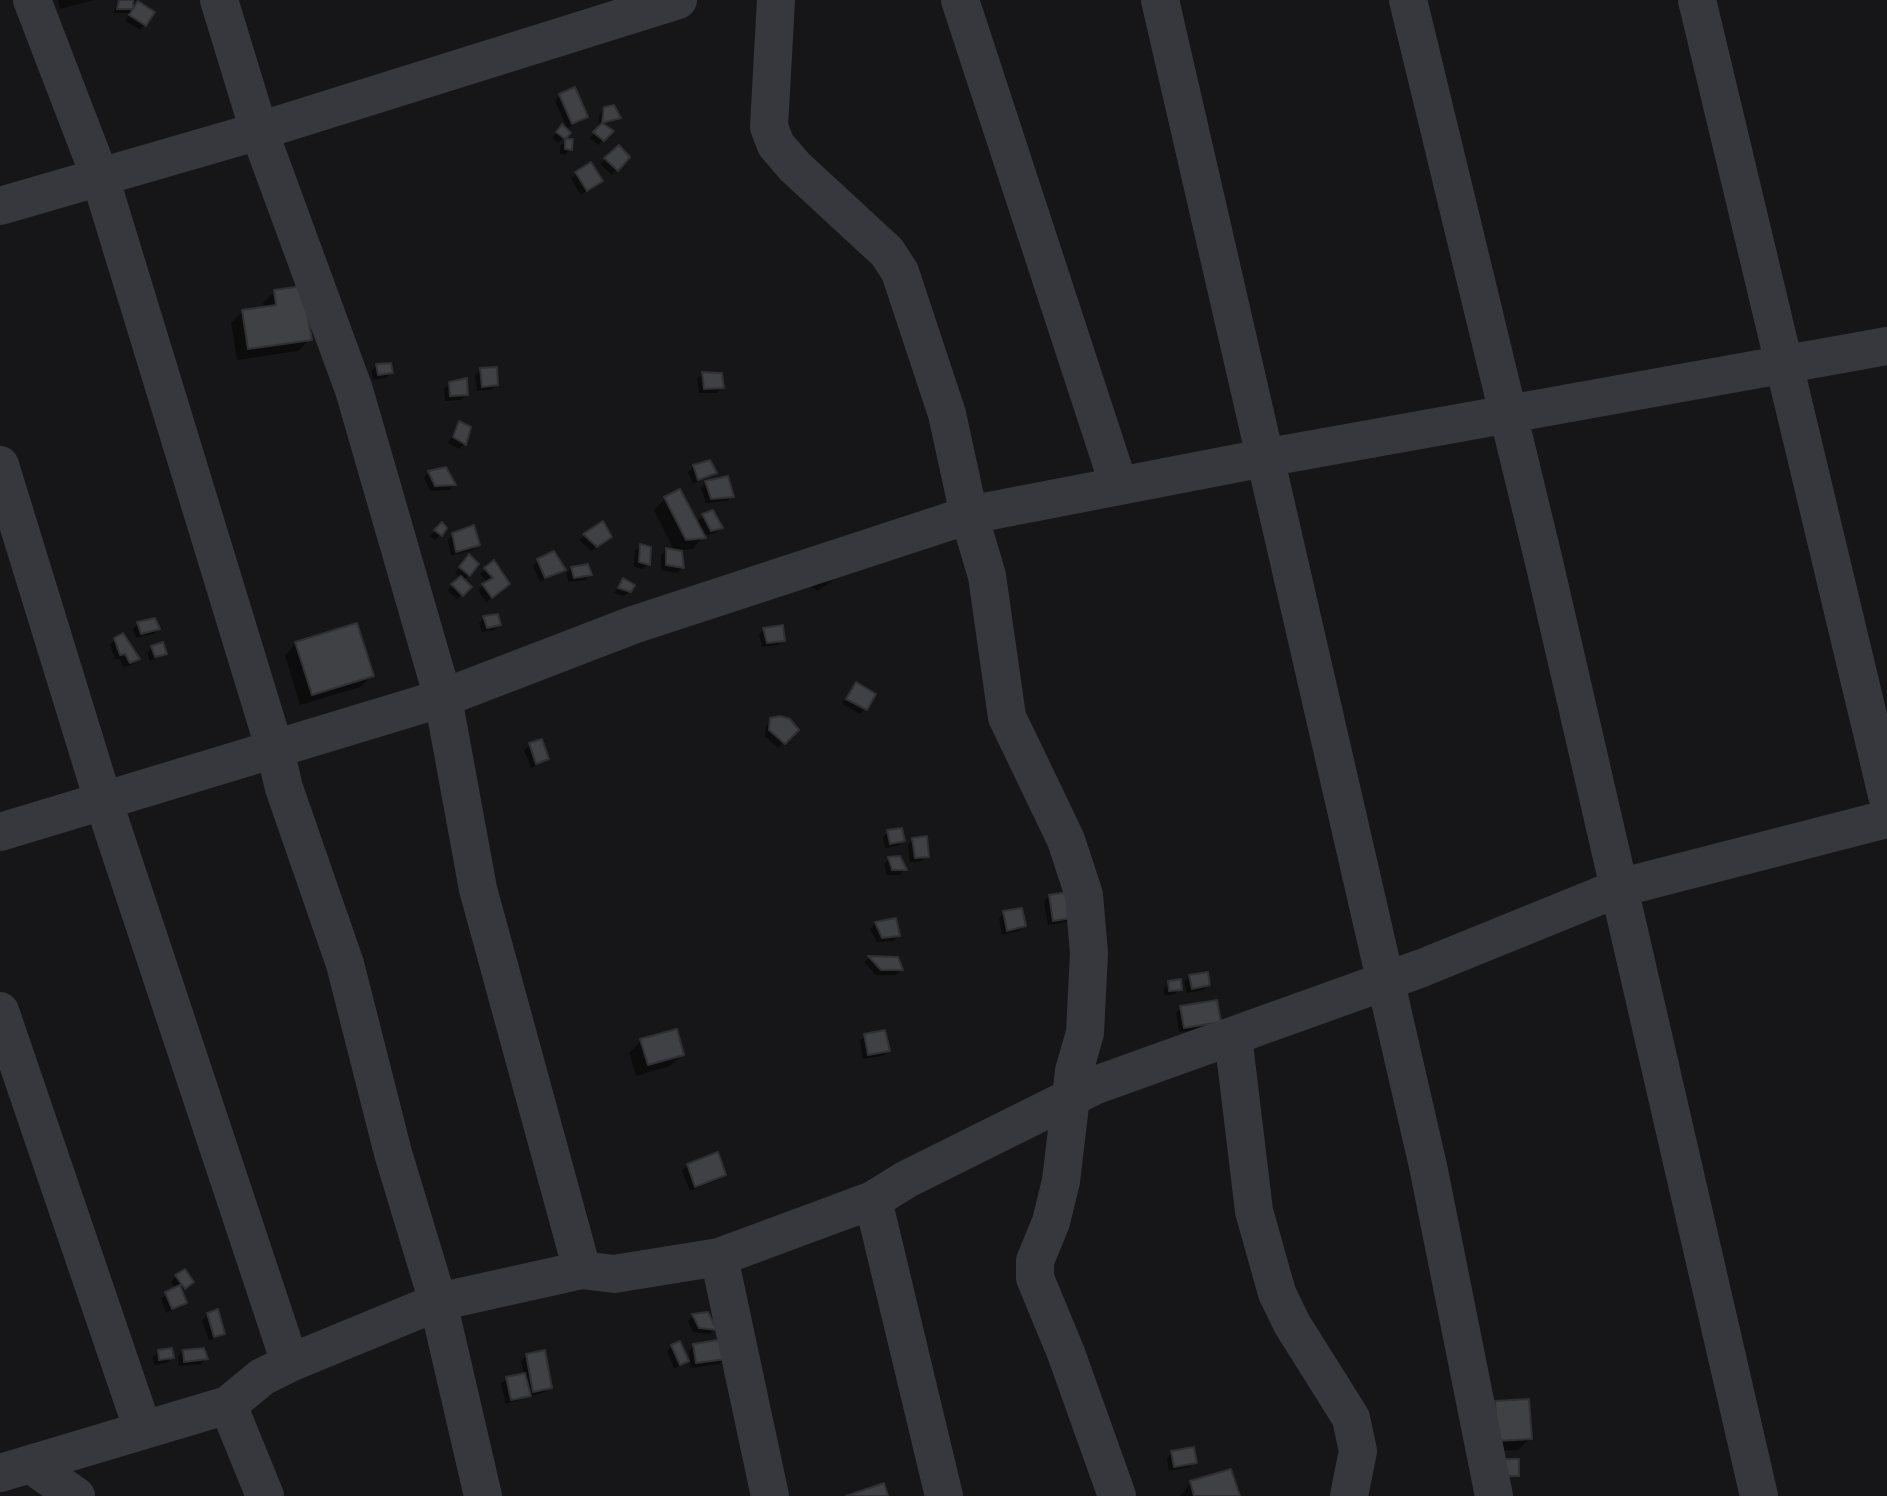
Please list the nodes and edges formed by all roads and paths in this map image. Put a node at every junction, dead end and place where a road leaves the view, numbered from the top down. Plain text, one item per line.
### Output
1 (32, 0) edge
2 (219, 0) edge
3 (678, 0) edge
4 (776, 0) edge
5 (960, 0) edge
6 (1160, 0) edge
7 (1408, 0) edge
8 (1697, 0) edge
9 (582, 14) edge
10 (259, 131) junction
11 (100, 177) junction
12 (0, 206) edge
13 (1887, 346) edge
14 (1786, 364) junction
15 (1508, 414) junction
16 (1264, 458) junction
17 (0, 464) edge
18 (1119, 486) junction
19 (969, 515) junction
20 (443, 698) junction
21 (275, 750) junction
22 (1887, 795) edge
23 (103, 800) junction
24 (1887, 819) edge
25 (0, 832) edge
26 (1619, 888) junction
27 (1386, 982) junction
28 (0, 1011) edge
29 (1233, 1036) junction
30 (1073, 1095) junction
31 (873, 1200) junction
32 (719, 1257) junction
33 (582, 1270) junction
34 (438, 1301) junction
35 (290, 1363) junction
36 (229, 1405) junction
37 (143, 1430) junction
38 (15, 1468) edge
39 (76, 1496) edge
40 (265, 1496) edge
41 (483, 1496) edge
42 (770, 1496) edge
43 (944, 1496) edge
44 (1117, 1496) edge
45 (1349, 1496) edge
46 (1494, 1496) edge
47 (1759, 1496) edge

1 - 11 street
2 - 10 street
3 - 9 street
4 - 19 street
5 - 18 street
6 - 16 street
7 - 15 street
8 - 14 street
9 - 10 street
10 - 11 street
10 - 20 street
11 - 12 street
11 - 21 street
13 - 14 street
14 - 15 street
14 - 22 street
15 - 16 street
15 - 26 street
16 - 18 street
16 - 27 street
17 - 23 street
18 - 19 street
19 - 20 street
19 - 30 street
20 - 21 street
20 - 33 street
21 - 23 street
21 - 34 street
23 - 25 street
23 - 35 street
24 - 26 street
26 - 27 street
26 - 47 street
27 - 29 street
27 - 46 street
28 - 37 street
29 - 30 street
29 - 45 street
30 - 31 street
30 - 44 street
31 - 32 street
31 - 43 street
32 - 33 street
32 - 42 street
33 - 34 street
34 - 35 street
34 - 41 street
35 - 36 street
36 - 37 street
36 - 40 street
37 - 38 street
38 - 39 street

